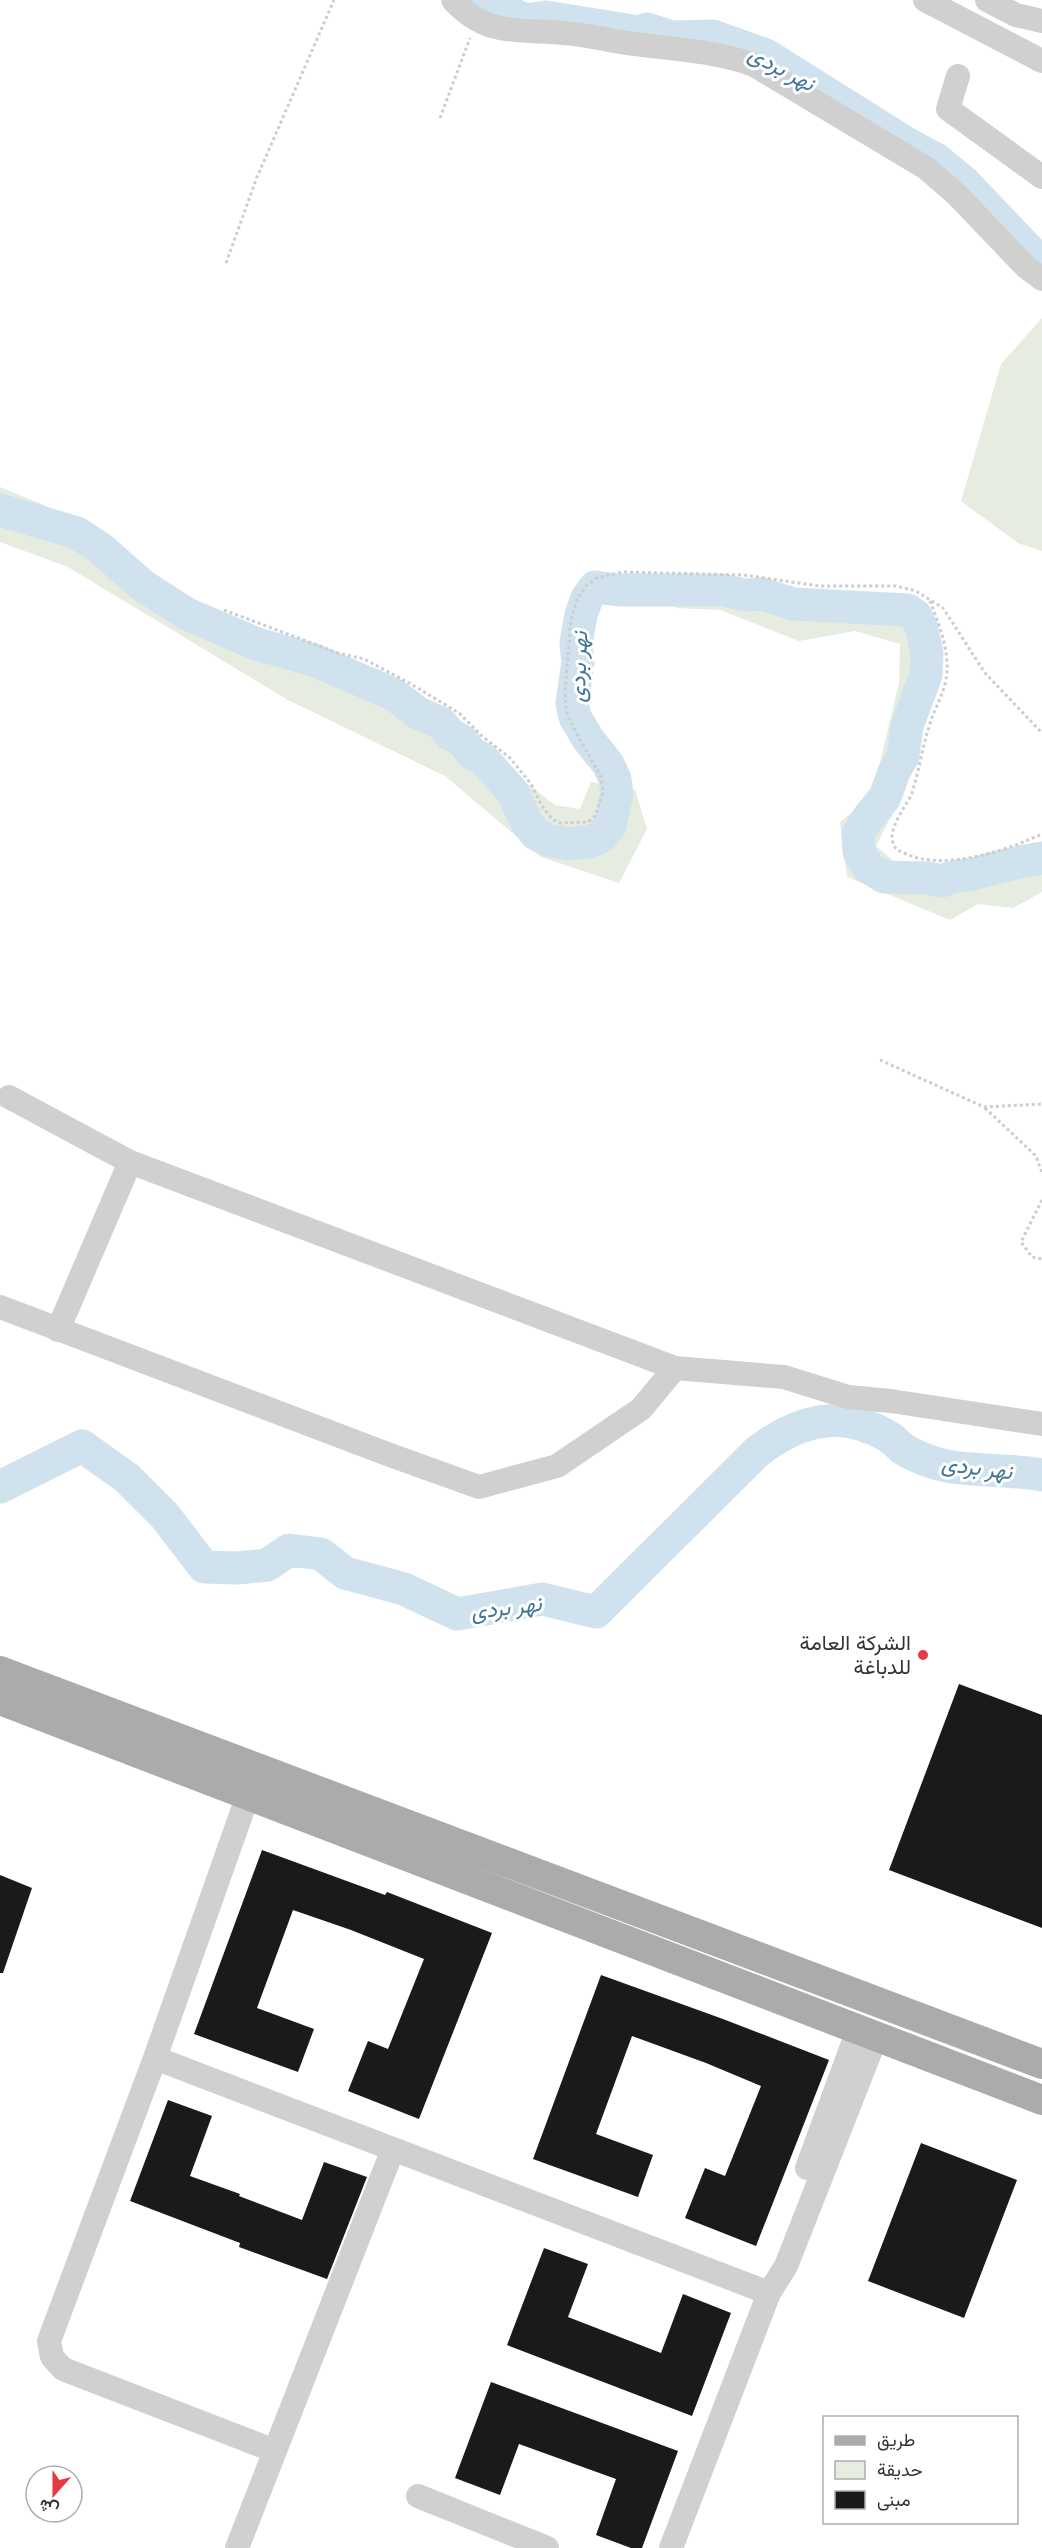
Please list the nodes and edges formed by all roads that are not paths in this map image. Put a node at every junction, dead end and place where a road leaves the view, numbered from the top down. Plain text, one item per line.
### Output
1 (453, 0) edge
2 (925, 0) edge
3 (987, 0) edge
4 (1042, 21) edge
5 (1042, 61) edge
6 (958, 76) dead end
7 (1042, 177) edge
8 (1042, 279) edge
9 (9, 1097) dead end
10 (130, 1162) junction
11 (0, 1308) edge
12 (58, 1330) junction
13 (675, 1368) junction
14 (891, 1401) junction
15 (1042, 1425) edge
16 (1042, 1439) edge
17 (0, 1671) edge
18 (0, 1700) edge
19 (248, 1795) junction
20 (867, 2033) junction
21 (155, 2058) junction
22 (1042, 2064) edge
23 (1042, 2100) edge
24 (393, 2149) junction
25 (770, 2293) junction
26 (275, 2451) junction
27 (418, 2496) dead end
28 (237, 2548) edge
29 (547, 2548) edge
30 (671, 2548) edge

1 - 8 street
2 - 5 street
3 - 4 street
6 - 7 street
9 - 10 street
10 - 12 street
10 - 13 street
11 - 12 street
12 - 13 street
13 - 14 street
14 - 15 street
14 - 16 street
17 - 22 main road
18 - 19 main road
19 - 20 main road
19 - 21 street
20 - 23 main road
20 - 25 street
21 - 24 street
21 - 26 street
24 - 25 street
24 - 26 street
25 - 30 street
26 - 28 street
27 - 29 street

